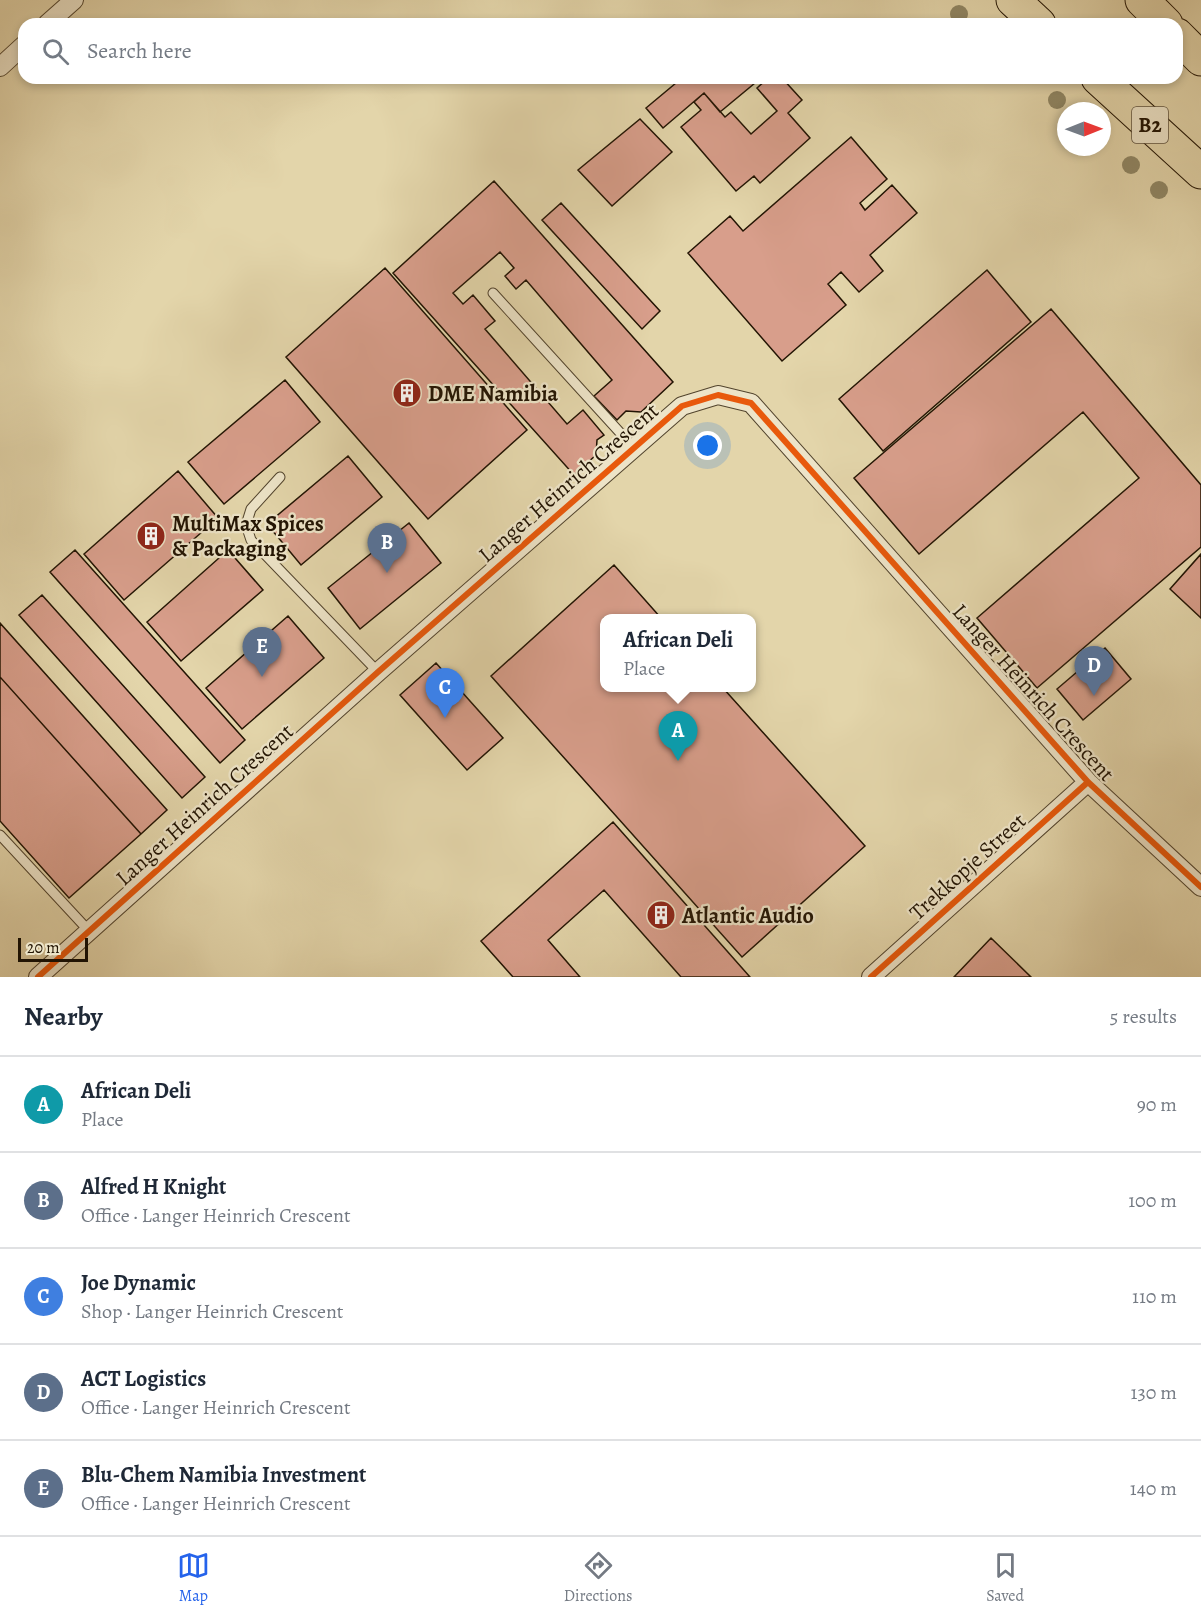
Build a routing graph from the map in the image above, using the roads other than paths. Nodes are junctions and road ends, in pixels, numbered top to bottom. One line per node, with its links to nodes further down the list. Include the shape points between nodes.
1 (74, 0): 4 (street)
2 (1013, 0): 5 (highway)
3 (1142, 0): 6 (highway)
4 (54, 18)
5 (1033, 18)
6 (1160, 18)
7 (1183, 41): 9 (highway)
8 (18, 50): 10 (street)
9 (1201, 59)
10 (0, 66)
11 (1105, 84): 12 (highway, B2)
12 (1201, 172)
13 (493, 293): 14 (lane)
14 (634, 448): 16 (street, Langer Heinrich Crescent); 17 (street, Langer Heinrich Crescent, via 682,406 718,395 751,403)
15 (280, 477): 16 (lane, via 251,509 246,525 251,540)
16 (378, 672): 20 (street, Langer Heinrich Crescent)
17 (1088, 782): 19 (street, Langer Heinrich Crescent); 22 (street, Trekkopje Street)
18 (0, 835): 20 (lane)
19 (1201, 887)
20 (89, 931): 21 (street, Langer Heinrich Crescent)
21 (38, 977)
22 (871, 977)

